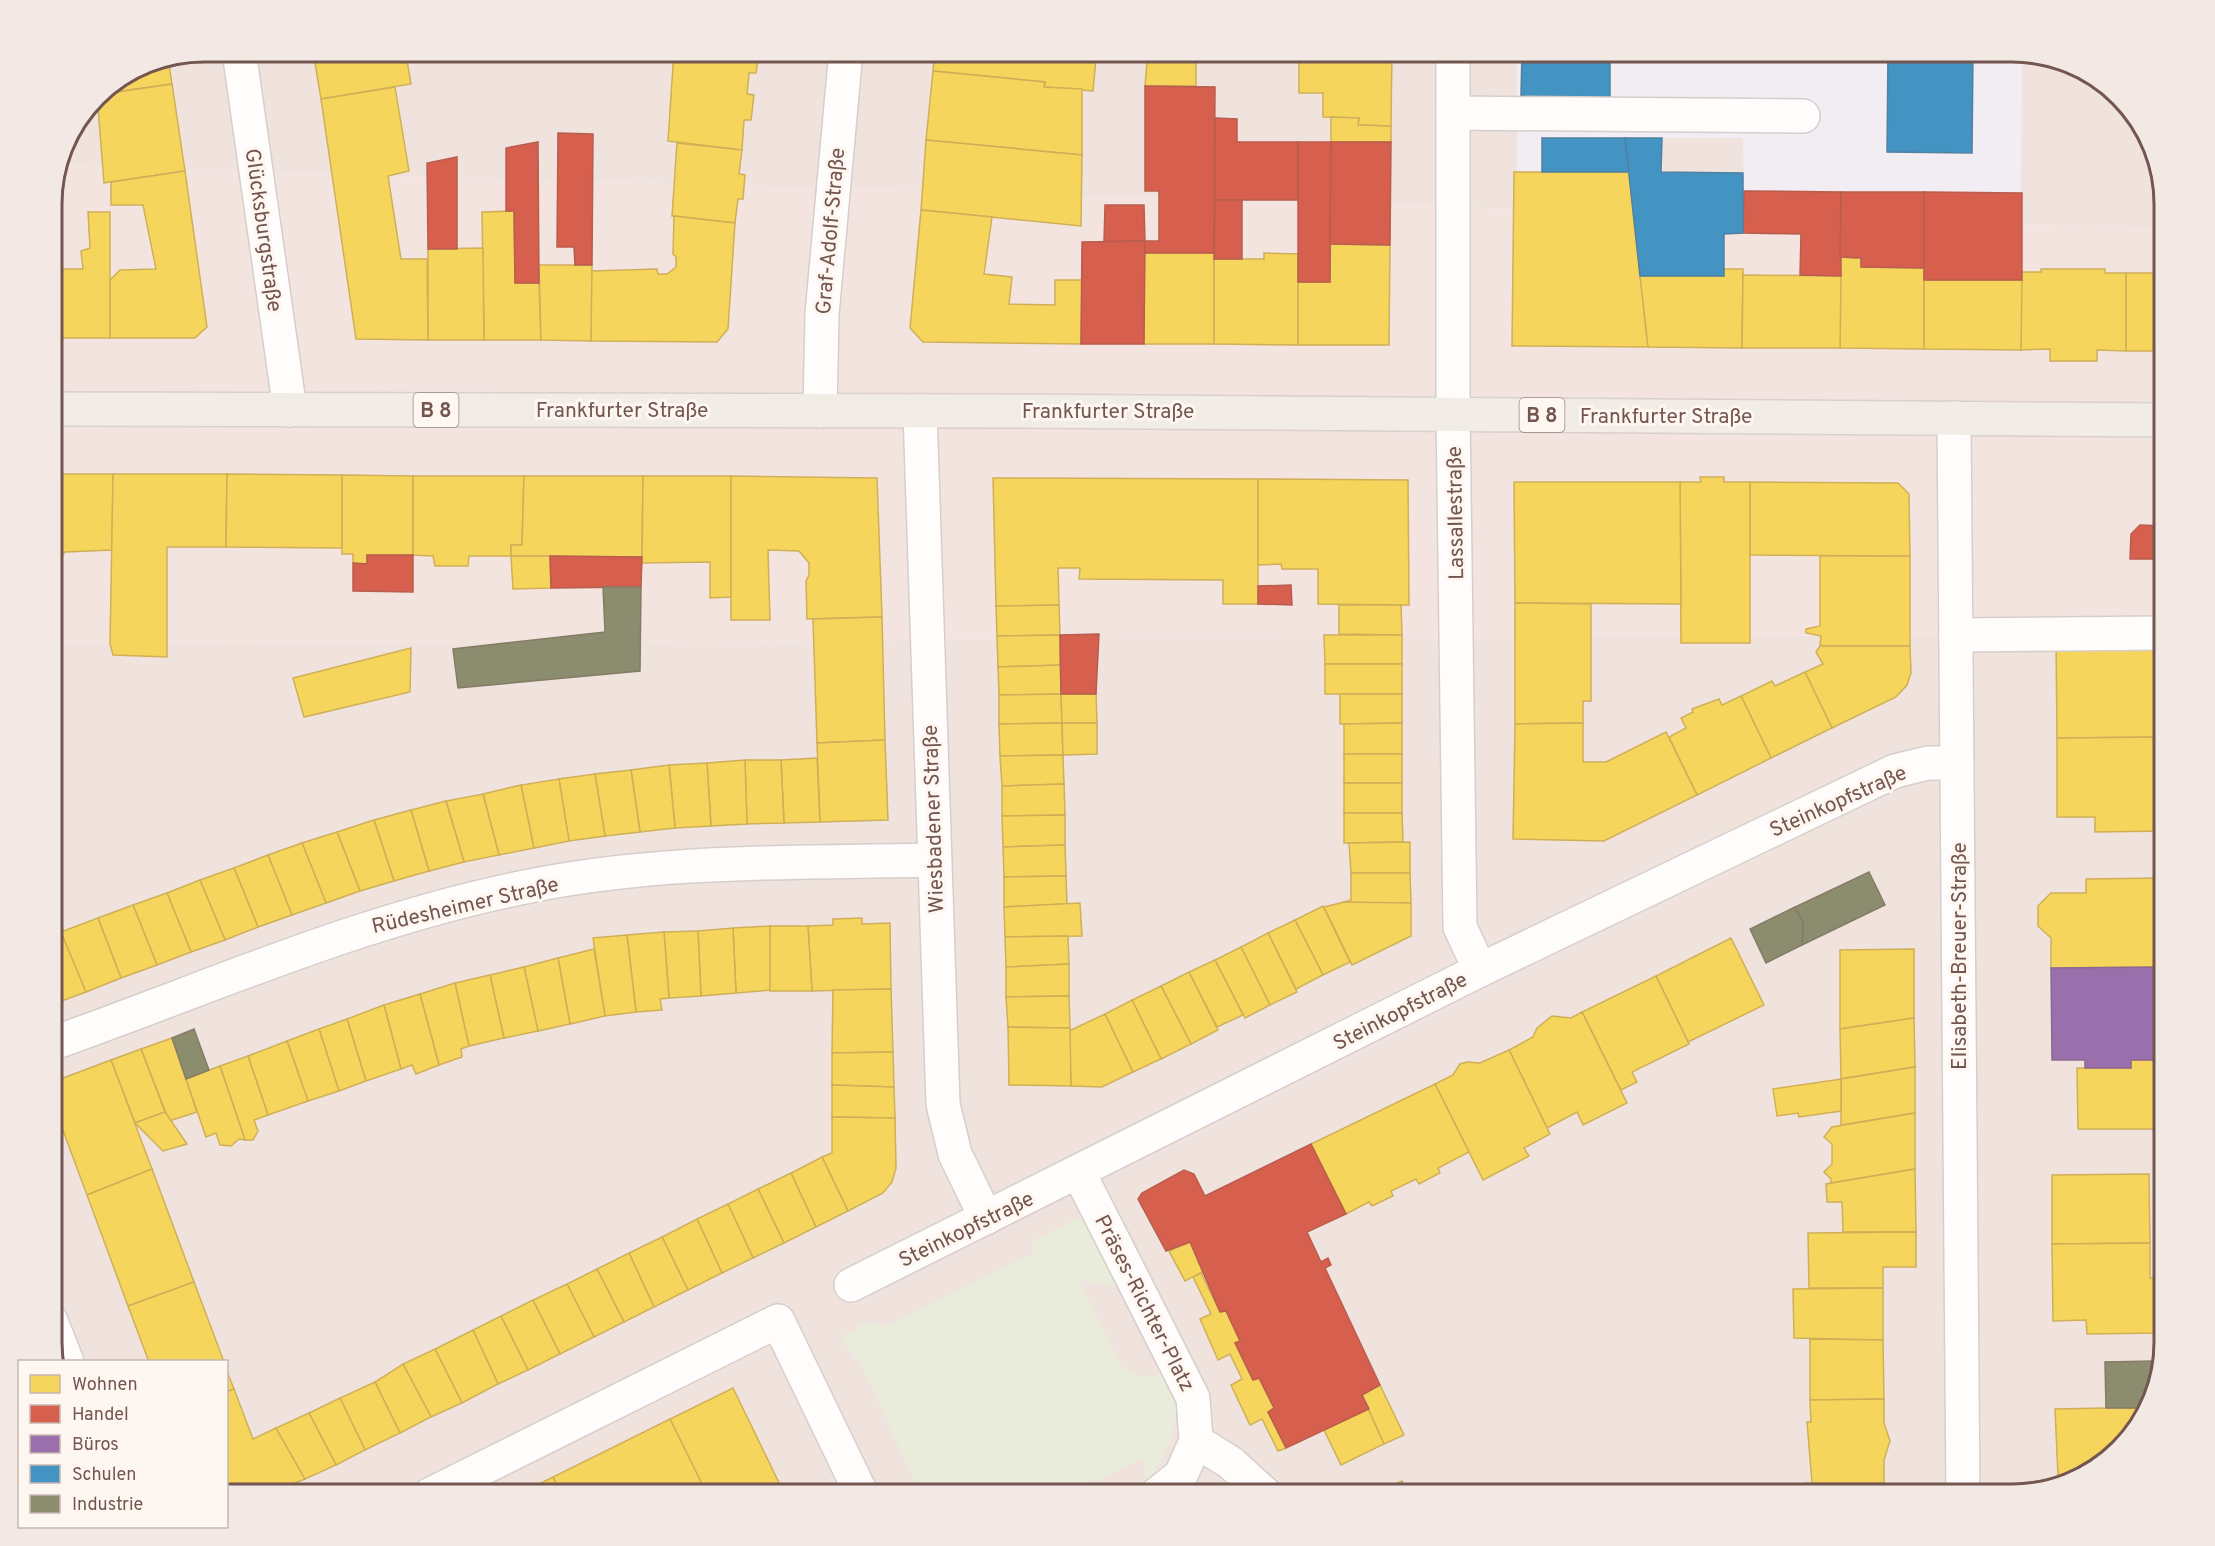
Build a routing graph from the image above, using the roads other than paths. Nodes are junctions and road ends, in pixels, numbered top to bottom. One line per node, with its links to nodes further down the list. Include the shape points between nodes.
1 (241, 62): 7 (street, Glücksburgstraße)
2 (845, 62): 8 (street, Graf-Adolf-Straße, via 821,325)
3 (1453, 62): 4 (street, Lassallestraße)
4 (1453, 113): 5 (street); 10 (street, Lassallestraße)
5 (1803, 116)
6 (62, 409): 7 (main road, Frankfurter Straße / B 8)
7 (290, 410): 8 (main road, Frankfurter Straße / B 8)
8 (820, 411): 9 (main road, Frankfurter Straße / B 8)
9 (920, 411): 10 (main road, Frankfurter Straße / B 8); 16 (street, Wiesbadener Straße)
10 (1453, 414): 11 (main road, Frankfurter Straße / B 8); 17 (street, Lassallestraße, via 1460,927)
11 (1954, 418): 12 (main road, Frankfurter Straße / B 8); 14 (street, Elisabeth-Breuer-Straße)
12 (2154, 420)
13 (2154, 633): 14 (street)
14 (1956, 635): 15 (street, Elisabeth-Breuer-Straße)
15 (1957, 763): 17 (street, Steinkopfstraße, via 1928,763 1895,771); 27 (street, Elisabeth-Breuer-Straße)
16 (934, 860): 18 (street, Rüdesheimer Straße, via 664,867 520,888 345,934); 20 (street, Wiesbadener Straße, via 943,1104 955,1154)
17 (1480, 970): 19 (street, Steinkopfstraße)
18 (62, 1040)
19 (1079, 1173): 20 (street, Steinkopfstraße); 22 (street, Präses-Richter-Platz, via 1193,1398)
20 (986, 1218): 21 (street, Steinkopfstraße)
21 (851, 1285)
22 (1196, 1441): 25 (street, Präses-Richter-Platz, via 1181,1475); 26 (street, via 1231,1463)
23 (451, 1484): 24 (street, via 778,1321)
24 (857, 1484)
25 (1170, 1484)
26 (1254, 1484)
27 (1963, 1484)

